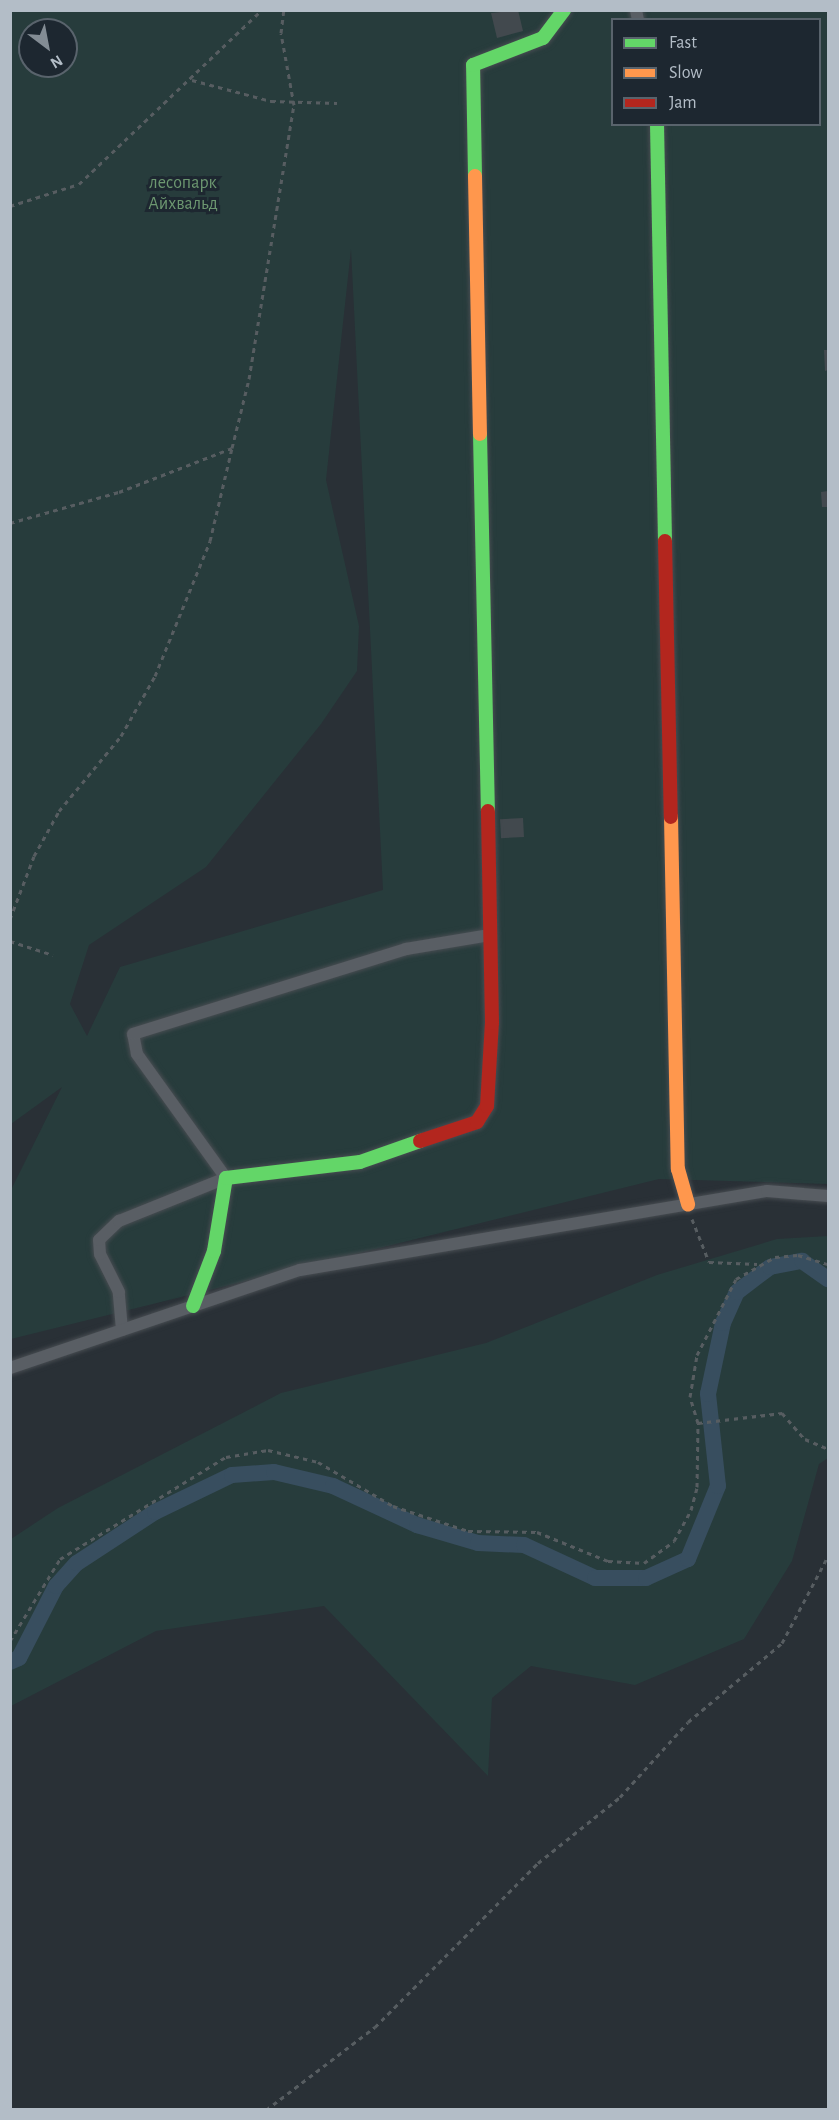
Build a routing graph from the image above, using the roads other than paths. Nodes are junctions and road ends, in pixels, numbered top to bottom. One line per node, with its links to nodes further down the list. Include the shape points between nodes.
1 (564, 10): 3 (street, via 543,38 473,65)
2 (657, 126): 6 (street, via 678,1169)
3 (490, 935): 4 (street, via 487,1106 477,1122 360,1162); 4 (street, via 406,949 133,1034 137,1054)
4 (226, 1179): 7 (street, via 214,1251); 8 (street, via 119,1221 99,1240 100,1254 119,1292)
5 (828, 1196): 6 (street, via 767,1191)
6 (688, 1205): 7 (street, via 300,1270)
7 (193, 1306): 8 (street)
8 (122, 1330): 9 (street)
9 (10, 1368)

